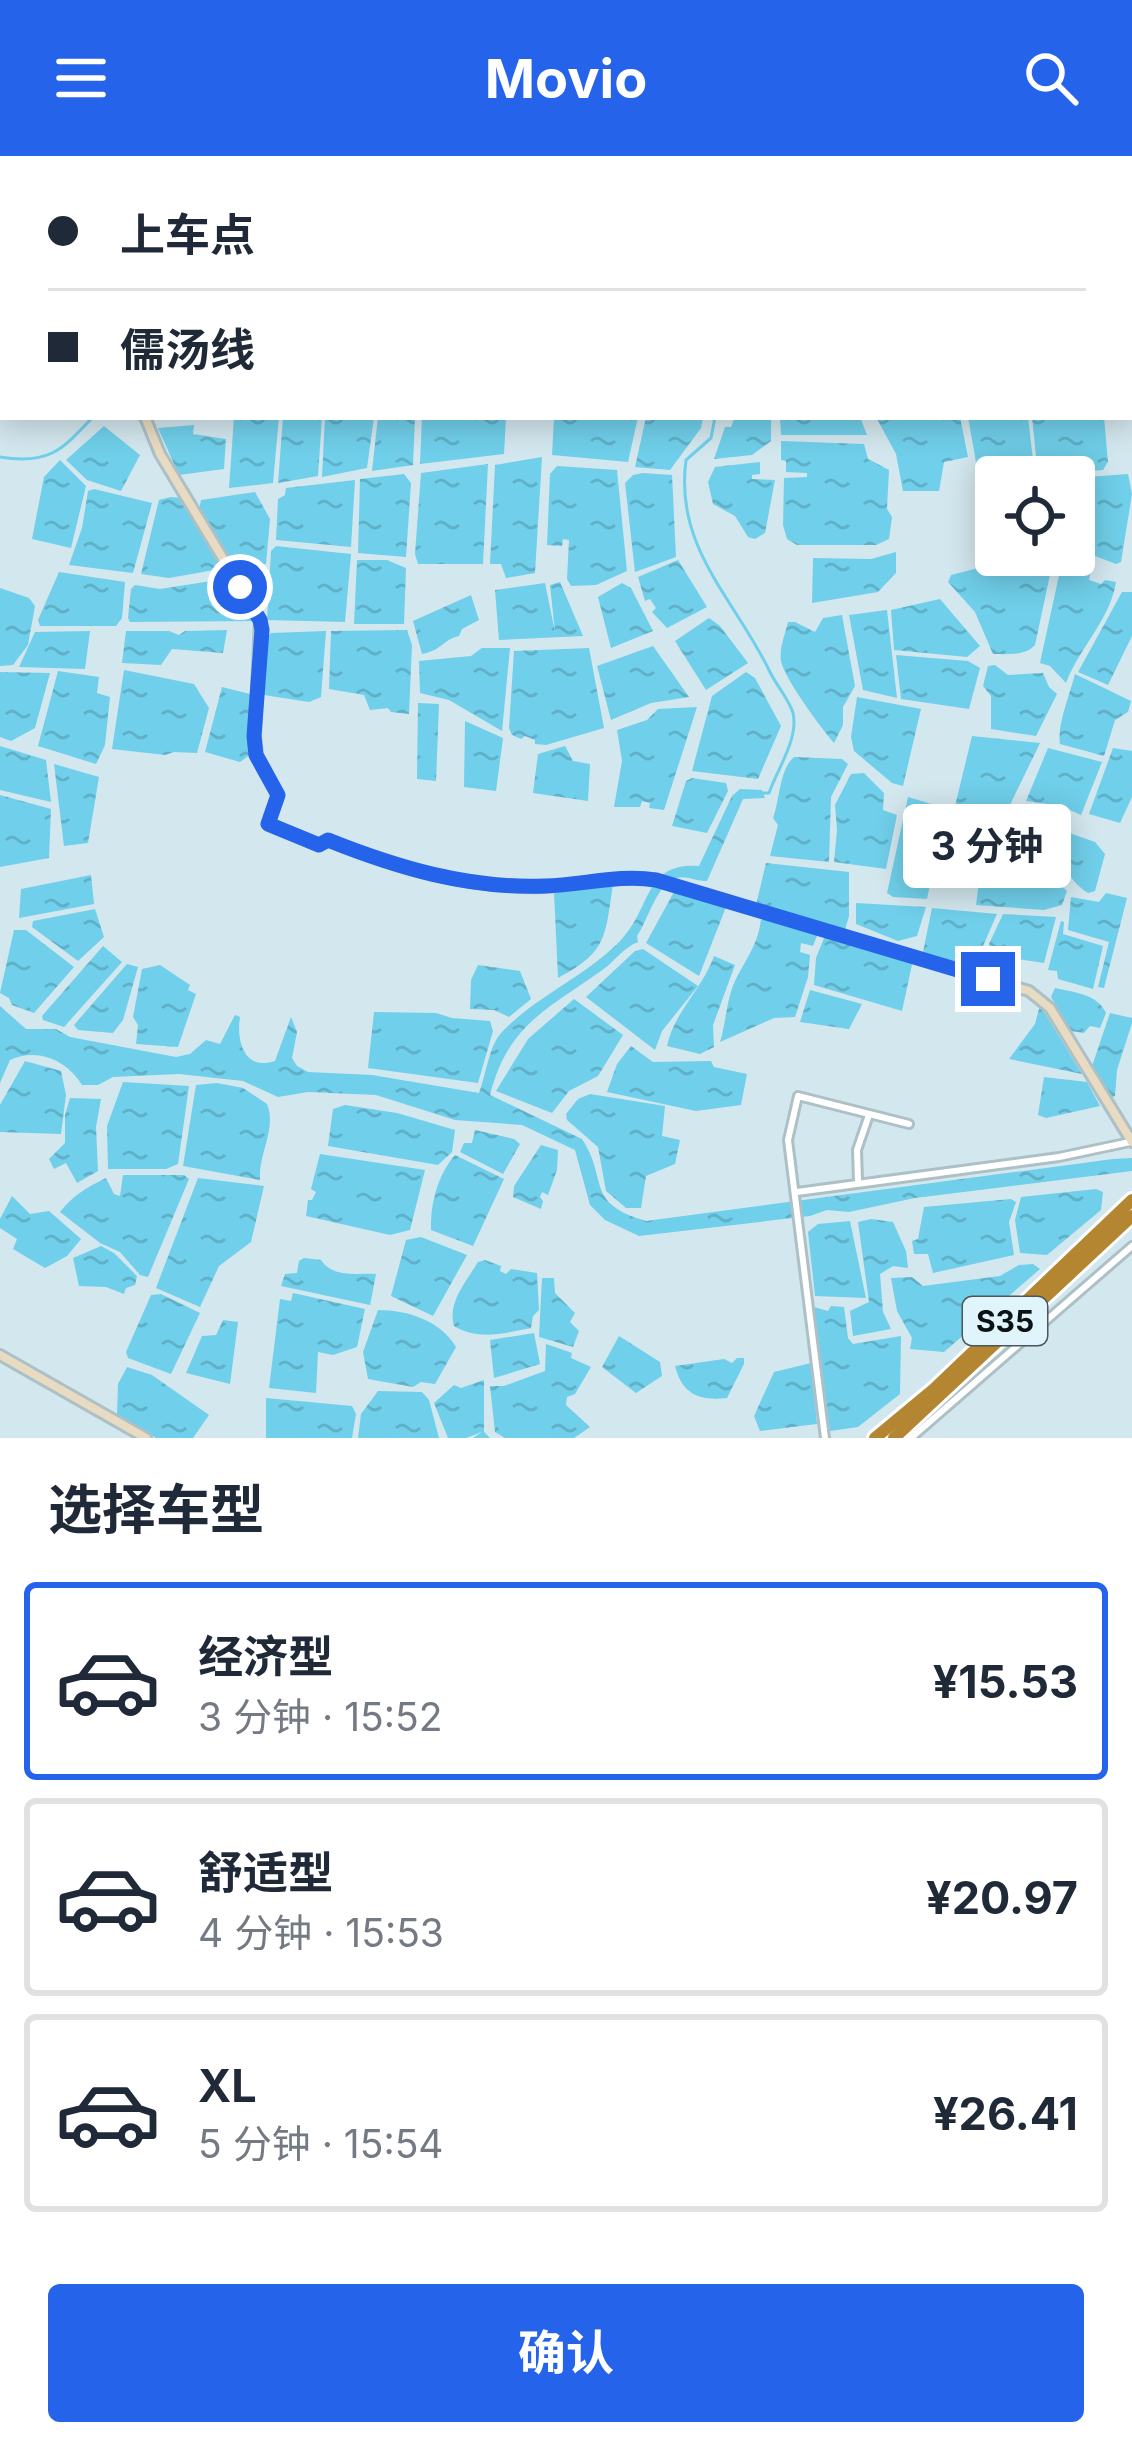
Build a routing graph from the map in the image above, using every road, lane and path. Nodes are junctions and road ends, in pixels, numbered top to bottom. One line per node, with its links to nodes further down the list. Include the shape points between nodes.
1 (146, 420): 4 (street, via 260,620 254,736 278,795 268,824 319,845 328,840 488,886 656,880 1029,992 1050,1008)
2 (869, 1115): 3 (street); 5 (street, via 857,1150); 6 (street, via 798,1096 788,1140)
3 (909, 1124)
4 (1131, 1142): 5 (street)
5 (858, 1183): 6 (street)
6 (796, 1192): 12 (street)
7 (1132, 1200): 13 (highway, S35)
8 (1132, 1216): 14 (highway, S35)
9 (1132, 1246): 15 (street)
10 (0, 1355): 11 (street)
11 (146, 1438)
12 (825, 1438)
13 (874, 1438)
14 (894, 1438)
15 (911, 1438)

